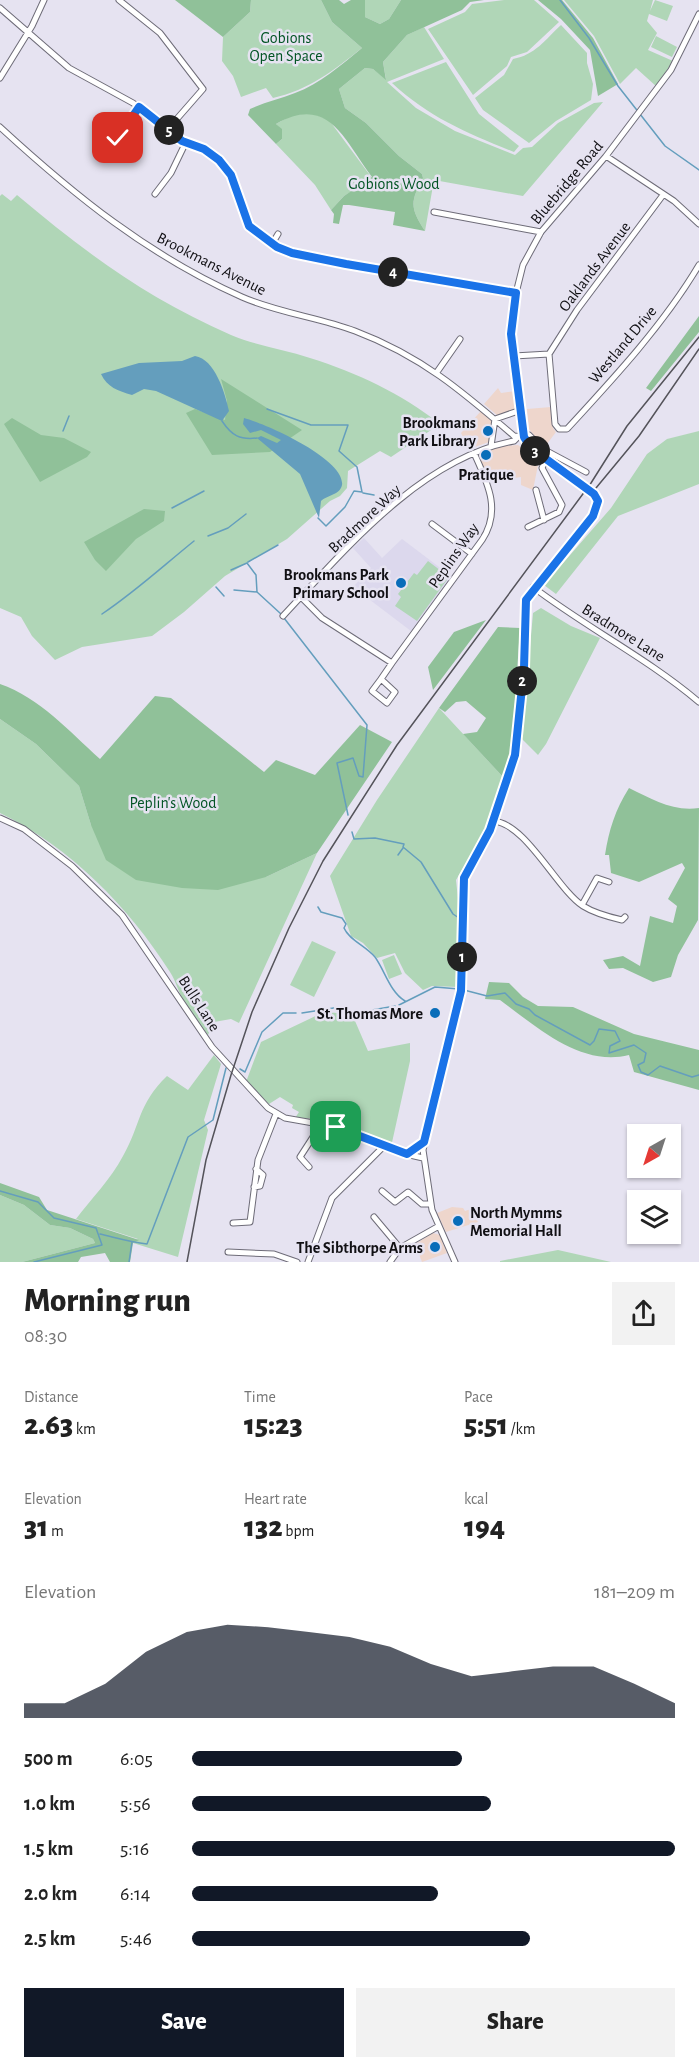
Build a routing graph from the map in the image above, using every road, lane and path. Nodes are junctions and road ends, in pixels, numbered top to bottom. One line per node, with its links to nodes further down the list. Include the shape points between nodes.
1 (44, 0): 5 (street)
2 (119, 0): 9 (street, via 160,33 203,90)
3 (0, 8): 5 (street)
4 (699, 14): 12 (street, Bluebridge Road, via 671,70)
5 (28, 32): 6 (street); 7 (street, via 69,68)
6 (0, 78)
7 (139, 107): 9 (street); 11 (street)
8 (0, 127): 25 (street, Brookmans Avenue, via 108,220 175,262 252,301 374,339)
9 (168, 129): 10 (street)
10 (186, 142): 13 (street, via 174,168); 19 (street, via 207,150 226,167 246,222)
11 (110, 154)
12 (606, 156): 14 (street); 17 (street, Bluebridge Road)
13 (155, 194)
14 (663, 195): 16 (street); 23 (street, Oaklands Avenue)
15 (434, 212): 17 (street)
16 (699, 224)
17 (541, 232): 21 (street, Bluebridge Road, via 523,265)
18 (278, 234): 19 (street)
19 (272, 244): 21 (street, via 292,253)
20 (699, 265): 23 (street, Westland Drive, via 680,295 567,429 559,429 555,424)
21 (516, 293): 24 (street, Bluebridge Road, via 512,323)
22 (460, 339): 25 (street)
23 (549, 354): 24 (street)
24 (514, 356): 26 (street, Bluebridge Road)
25 (437, 372): 27 (street, Brookmans Avenue)
26 (521, 410): 27 (street); 28 (street, Bluebridge Road)
27 (495, 419): 28 (street, Brookmans Avenue); 29 (street)
28 (521, 436): 29 (street, Bradmore Way); 30 (street, Brookmans Avenue, via 529,435)
29 (491, 446): 31 (street, Bradmore Way)
30 (541, 451): 32 (street); 33 (street)
31 (474, 453): 38 (street, Peplins Way, via 491,493 493,508 489,530); 40 (street, Bradmore Way, via 444,467 400,501)
32 (546, 459): 35 (street, via 542,468 562,505 559,512); 39 (street, bridge, via 597,498 598,505)
33 (586, 472)
34 (536, 490): 35 (street)
35 (544, 520): 37 (street)
36 (432, 524): 38 (street)
37 (528, 527)
38 (472, 554): 42 (street, Peplins Way)
39 (533, 587): 44 (street, Bradmore Lane, via 656,668); 46 (street, via 524,605 524,668 515,755)
40 (301, 597): 41 (street, Bradmore Way); 42 (street, via 322,618)
41 (283, 616)
42 (392, 663): 43 (street, Peplins Way)
43 (381, 679): 43 (street, via 372,691 387,703 395,692)
44 (699, 702)
45 (0, 818): 50 (street, Bulls Lane, via 24,829 82,873 109,900 146,946 224,1062)
46 (493, 820): 48 (street, via 513,830); 52 (street, via 464,878 461,989)
47 (609, 882): 48 (street, via 597,878)
48 (582, 905): 49 (street, via 598,914 622,920)
49 (625, 917)
50 (276, 1114): 51 (street, Bulls Lane); 60 (street, via 256,1169 250,1222)
51 (322, 1123): 53 (street, Bulls Lane); 56 (street, via 300,1157)
52 (424, 1142): 54 (street); 55 (street)
53 (384, 1146): 54 (street, Bulls Lane); 65 (street, via 332,1198)
54 (407, 1154): 55 (street, Bulls Lane)
55 (423, 1158): 58 (street)
56 (309, 1167)
57 (382, 1191): 58 (street, via 395,1202 408,1192 422,1204)
58 (430, 1204): 61 (street)
59 (374, 1217): 62 (street)
60 (233, 1223)
61 (439, 1226): 62 (street); 67 (street)
62 (400, 1248): 66 (street)
63 (228, 1252): 64 (street, via 274,1254)
64 (297, 1262)
65 (308, 1262)
66 (390, 1262)
67 (455, 1262)

